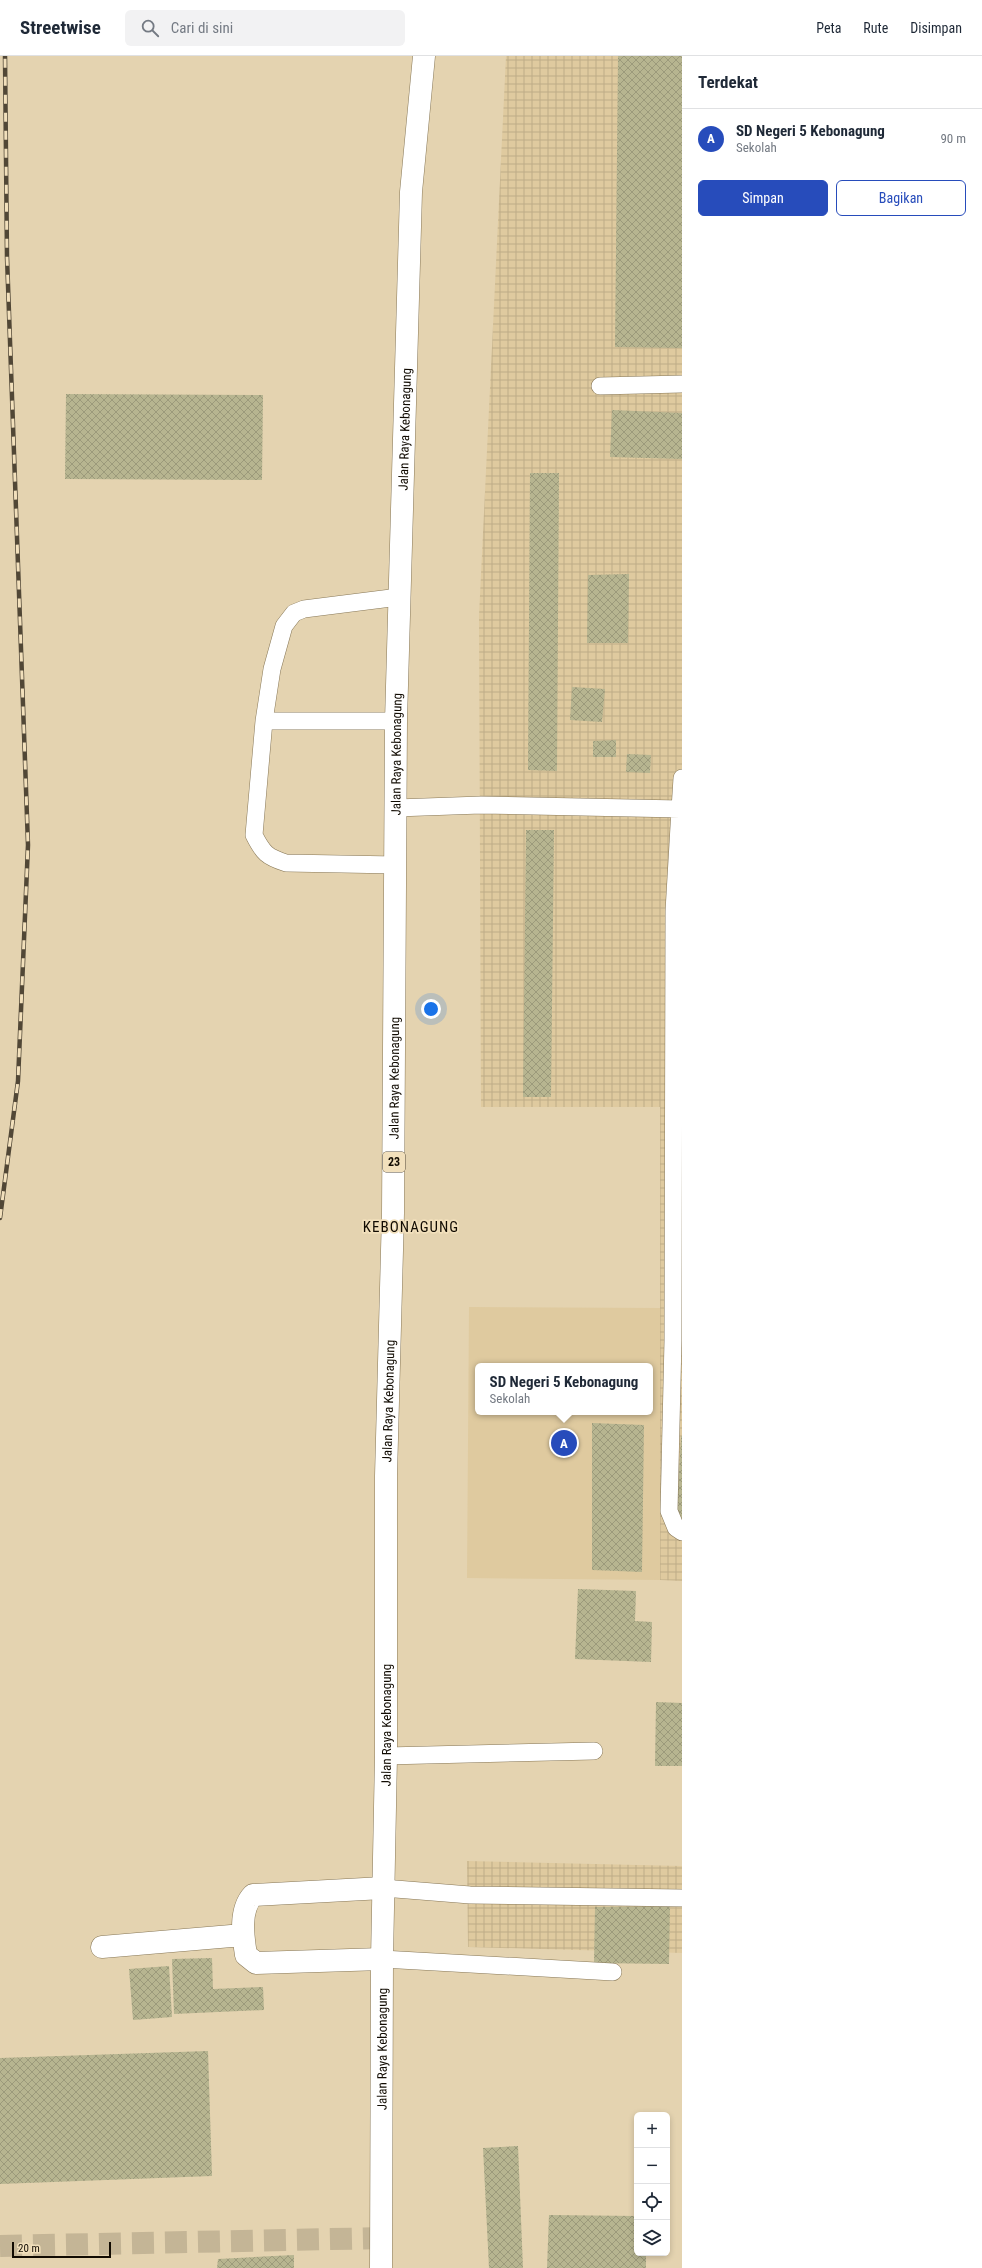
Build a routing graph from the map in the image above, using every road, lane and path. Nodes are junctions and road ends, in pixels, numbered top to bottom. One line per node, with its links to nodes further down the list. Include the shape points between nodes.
1 (424, 56): 4 (main road, Jalan Raya Kebonagung / 23, via 411,192)
2 (682, 384): 3 (lane)
3 (600, 386)
4 (399, 597): 5 (lane, via 304,609 294,613 284,626 272,669); 6 (main road, Jalan Raya Kebonagung / 23)
5 (264, 720): 6 (lane); 10 (lane, via 254,835 270,858 286,863)
6 (396, 721): 8 (main road, Jalan Raya Kebonagung / 23)
7 (682, 778): 9 (lane)
8 (396, 808): 9 (lane, via 481,805); 10 (main road, Jalan Raya Kebonagung / 23)
9 (680, 810): 11 (lane)
10 (396, 865): 15 (main road, Jalan Raya Kebonagung / 23, via 393,1213 386,1476)
11 (678, 911): 12 (lane)
12 (677, 1341): 13 (lane, via 669,1511 676,1528)
13 (682, 1532)
14 (594, 1751): 15 (lane)
15 (386, 1756): 16 (main road, Jalan Raya Kebonagung / 23)
16 (383, 1888): 17 (lane, via 470,1895); 18 (main road, via 253,1895 245,1903); 20 (main road, Jalan Raya Kebonagung / 23)
17 (682, 1898)
18 (243, 1935): 19 (main road); 20 (main road, via 246,1955 256,1963)
19 (102, 1947)
20 (382, 1959): 21 (lane); 22 (main road, Jalan Raya Kebonagung / 23)
21 (613, 1972)
22 (381, 2268)

